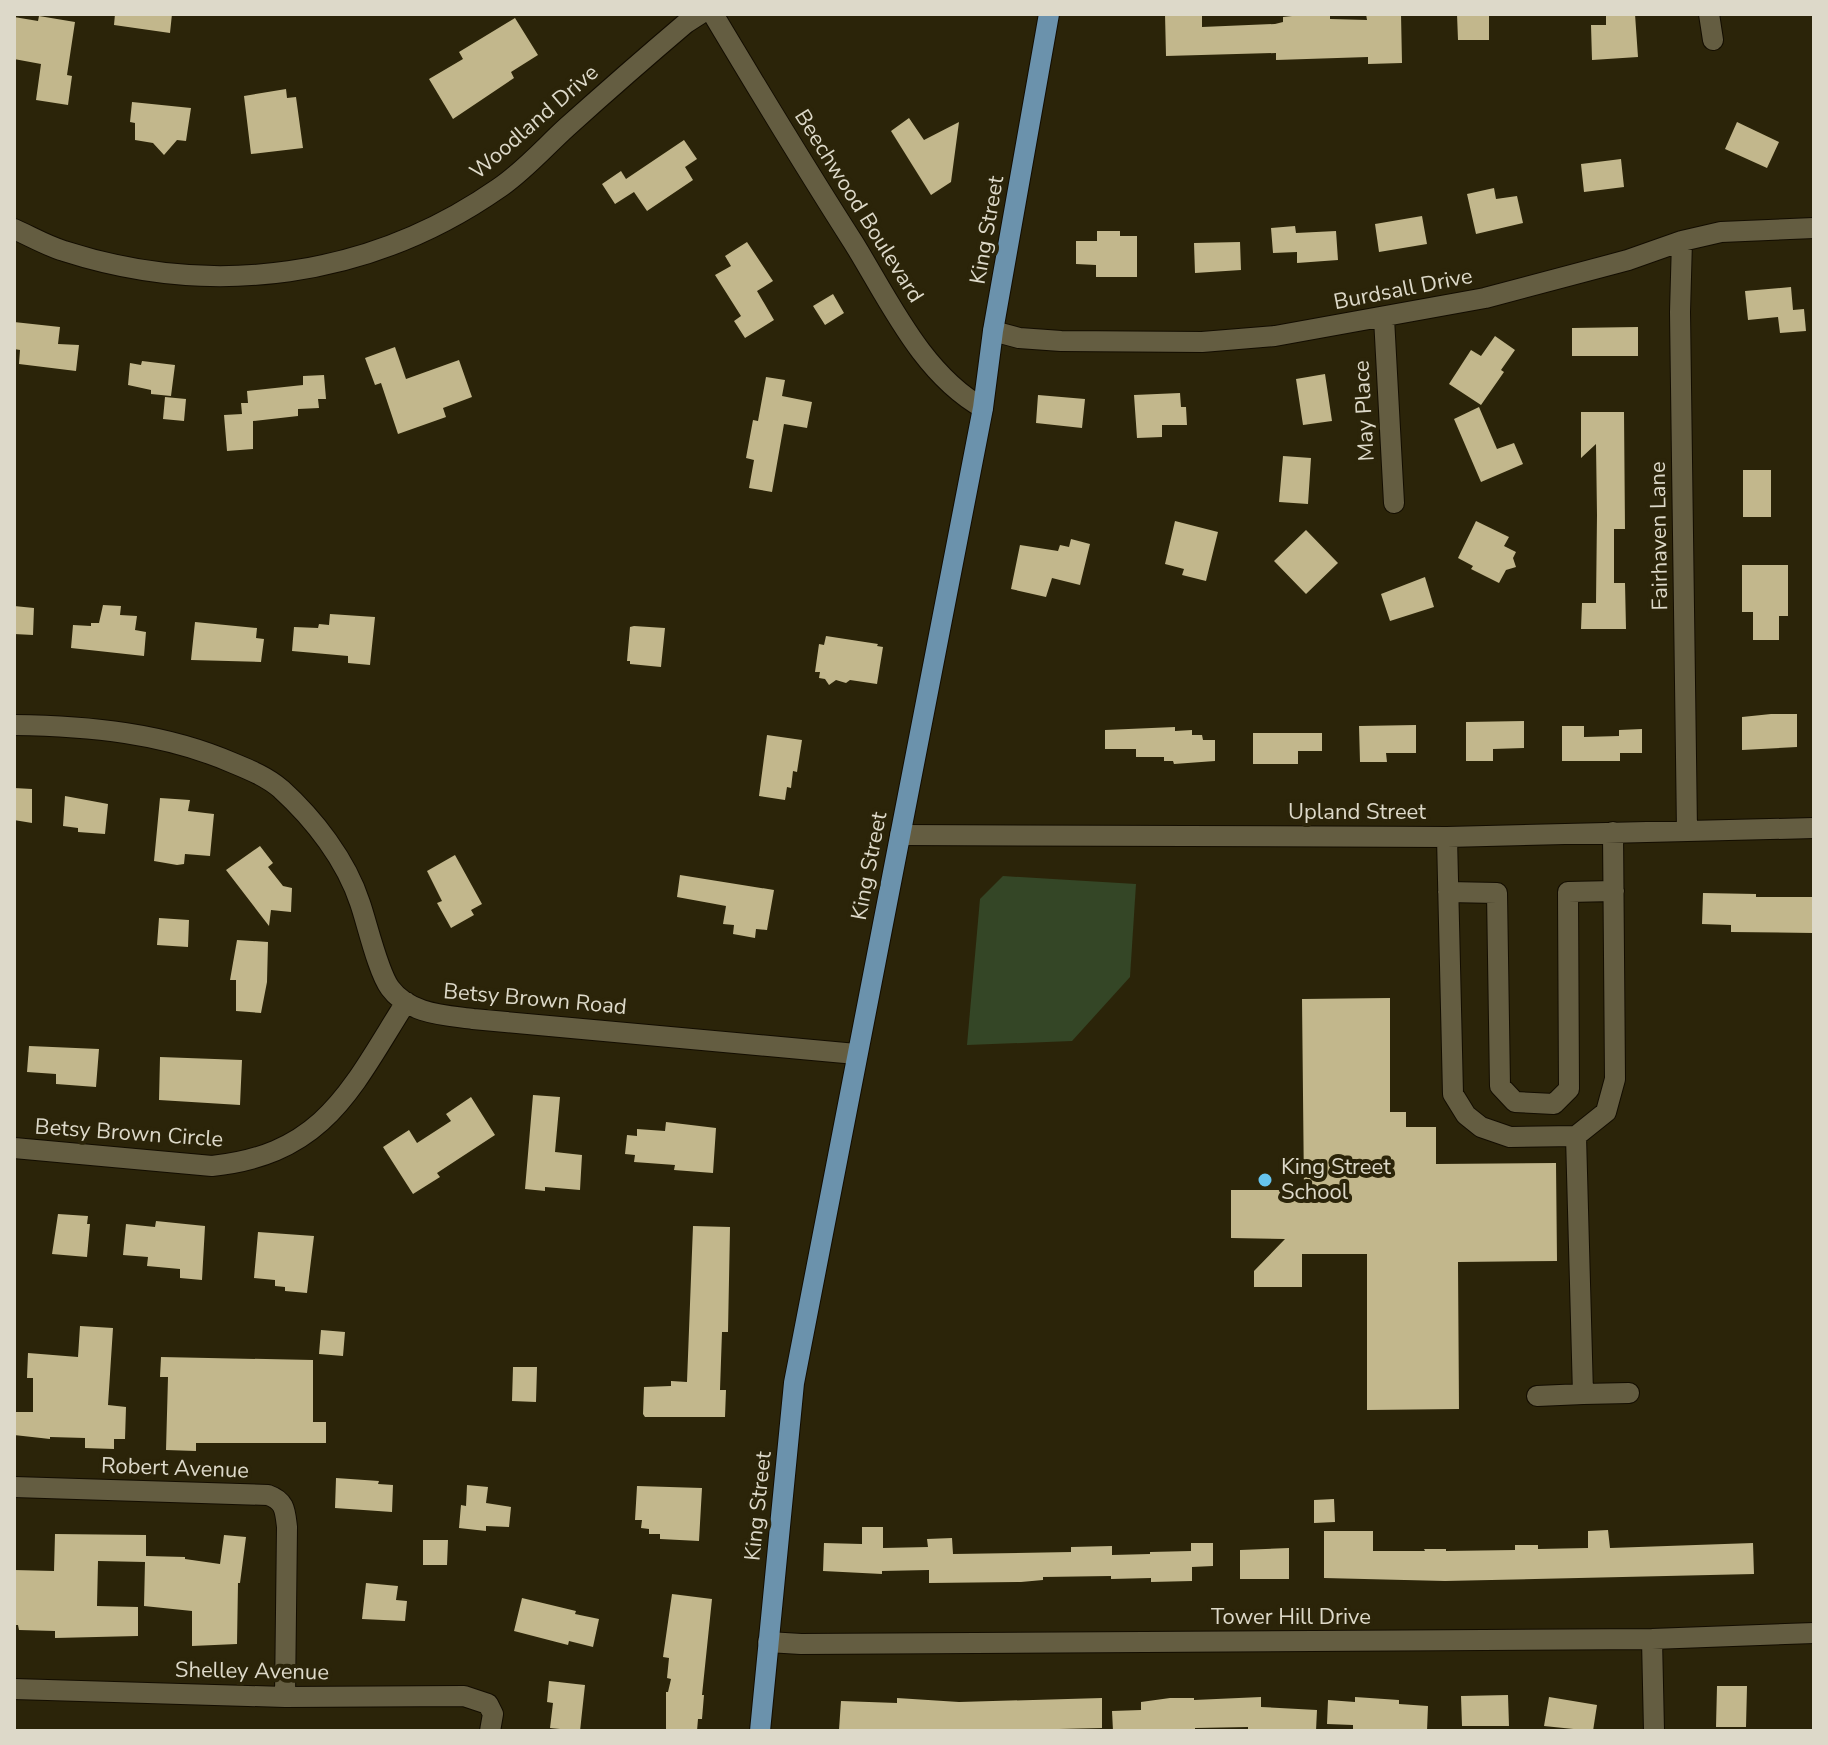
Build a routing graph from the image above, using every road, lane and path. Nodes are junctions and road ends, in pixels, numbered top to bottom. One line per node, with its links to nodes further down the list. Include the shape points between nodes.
1 (700, 14): 7 (street, Woodland Drive, via 501,188 384,249 266,276 174,275 62,250)
2 (713, 14): 11 (street, Beechwood Boulevard, via 923,354 960,395)
3 (1049, 14): 10 (main road, King Street)
4 (1709, 14): 5 (street)
5 (1713, 40)
6 (1814, 228): 8 (street, Burdsall Drive, via 1721,232)
7 (14, 229)
8 (1682, 241): 9 (street, Burdsall Drive, via 1566,278); 15 (street, Fairhaven Lane)
9 (1384, 318): 10 (street, Burdsall Drive, via 1202,342 1061,341); 12 (street, May Place)
10 (993, 331): 11 (main road, King Street)
11 (983, 408): 17 (main road, King Street)
12 (1394, 503)
13 (14, 725): 21 (street, via 152,737 203,750 281,789 338,858 354,887 390,988)
14 (1814, 828): 15 (street, Upland Street)
15 (1687, 831): 16 (street, Upland Street)
16 (1613, 832): 18 (street, Upland Street); 19 (street)
17 (900, 835): 18 (street, Upland Street); 22 (main road, King Street)
18 (1447, 837): 20 (street)
19 (1614, 891): 20 (street, via 1568,892 1569,1089 1554,1104 1515,1102 1500,1086 1497,893); 23 (street, via 1615,1079 1606,1112)
20 (1448, 892): 23 (street, via 1453,1094 1481,1127 1510,1137)
21 (406, 1002): 22 (street, Betsy Brown Road, via 428,1013 473,1019); 24 (street, Betsy Brown Circle, via 343,1100 323,1122 271,1155 212,1166)
22 (856, 1054): 31 (main road, King Street, via 794,1383)
23 (1576, 1136): 26 (street)
24 (14, 1148)
25 (1629, 1393): 26 (street)
26 (1583, 1394): 27 (street)
27 (1537, 1396)
28 (14, 1487): 33 (street, Robert Avenue, via 268,1495 280,1500 287,1527)
29 (1814, 1633): 30 (street, Tower Hill Drive)
30 (1652, 1639): 31 (street, Tower Hill Drive); 36 (street)
31 (768, 1642): 35 (main road, King Street)
32 (14, 1689): 33 (street, Shelley Avenue)
33 (285, 1697): 34 (street, Shelley Avenue, via 464,1696 488,1704 493,1714)
34 (490, 1731)
35 (760, 1731)
36 (1654, 1731)

